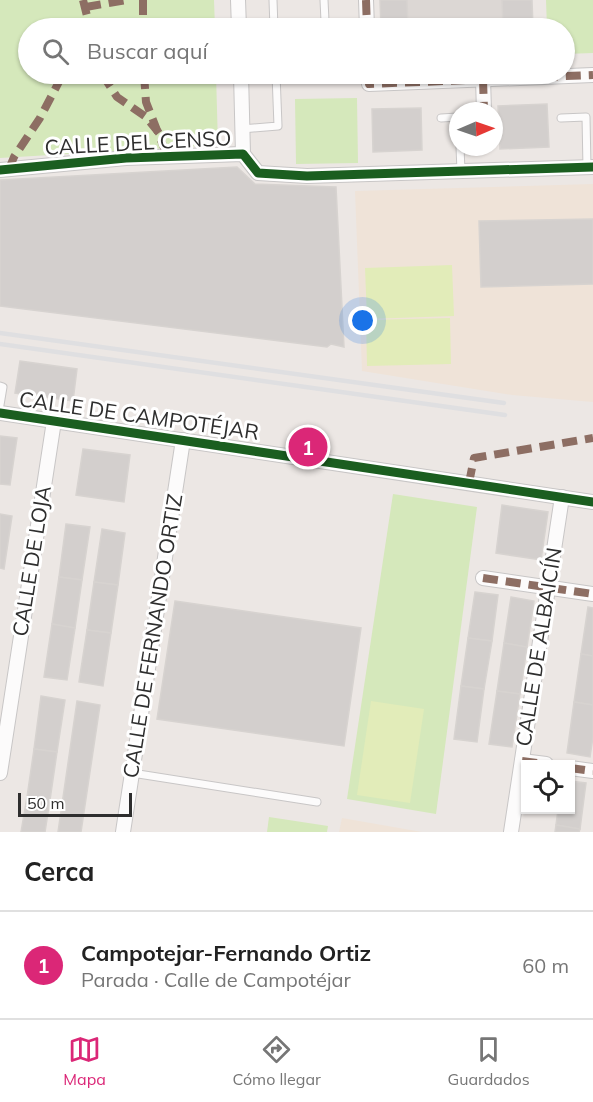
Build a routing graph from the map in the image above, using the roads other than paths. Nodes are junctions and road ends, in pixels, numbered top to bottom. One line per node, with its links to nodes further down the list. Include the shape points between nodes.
1 (238, 0): 5 (street)
2 (273, 0): 6 (lane)
3 (324, 0): 7 (lane)
4 (366, 0): 8 (street)
5 (239, 18)
6 (274, 18)
7 (325, 18)
8 (367, 18)
9 (593, 75): 10 (street)
10 (575, 76)
11 (241, 84): 19 (street)
12 (276, 84): 19 (lane, via 278,126)
13 (483, 84): 14 (street)
14 (484, 102)
15 (441, 117): 16 (lane)
16 (449, 117)
17 (590, 117): 18 (lane); 22 (lane)
18 (561, 118)
19 (242, 129): 20 (street)
20 (243, 154): 23 (street, CALLE DEL CENSO, via 126,158); 24 (street, CALLE DEL CENSO, via 258,173 307,176)
21 (460, 156): 24 (lane)
22 (590, 168): 24 (street, CALLE DEL CENSO)
23 (0, 170)
24 (461, 171)
25 (0, 386): 26 (lane)
26 (0, 405)
27 (0, 413): 28 (street, CALLE DE CAMPOTÉJAR)
28 (54, 421): 29 (street, CALLE DE CAMPOTÉJAR); 39 (street, CALLE DE LOJA)
29 (183, 440): 30 (street, CALLE DE CAMPOTÉJAR); 40 (street, CALLE DE FERNANDO ORTIZ)
30 (562, 497): 31 (street, CALLE DE CAMPOTÉJAR); 33 (street, CALLE DE ALBAICÍN)
31 (593, 502)
32 (483, 578): 33 (street)
33 (548, 587): 34 (street); 35 (street, CALLE DE ALBAICÍN)
34 (593, 594)
35 (522, 760)
36 (521, 767): 43 (street, CALLE DE ALBAICÍN)
37 (575, 769): 38 (street)
38 (593, 771)
39 (0, 773)
40 (132, 773): 41 (lane); 42 (street, CALLE DE FERNANDO ORTIZ)
41 (317, 802)
42 (123, 832)
43 (511, 832)

